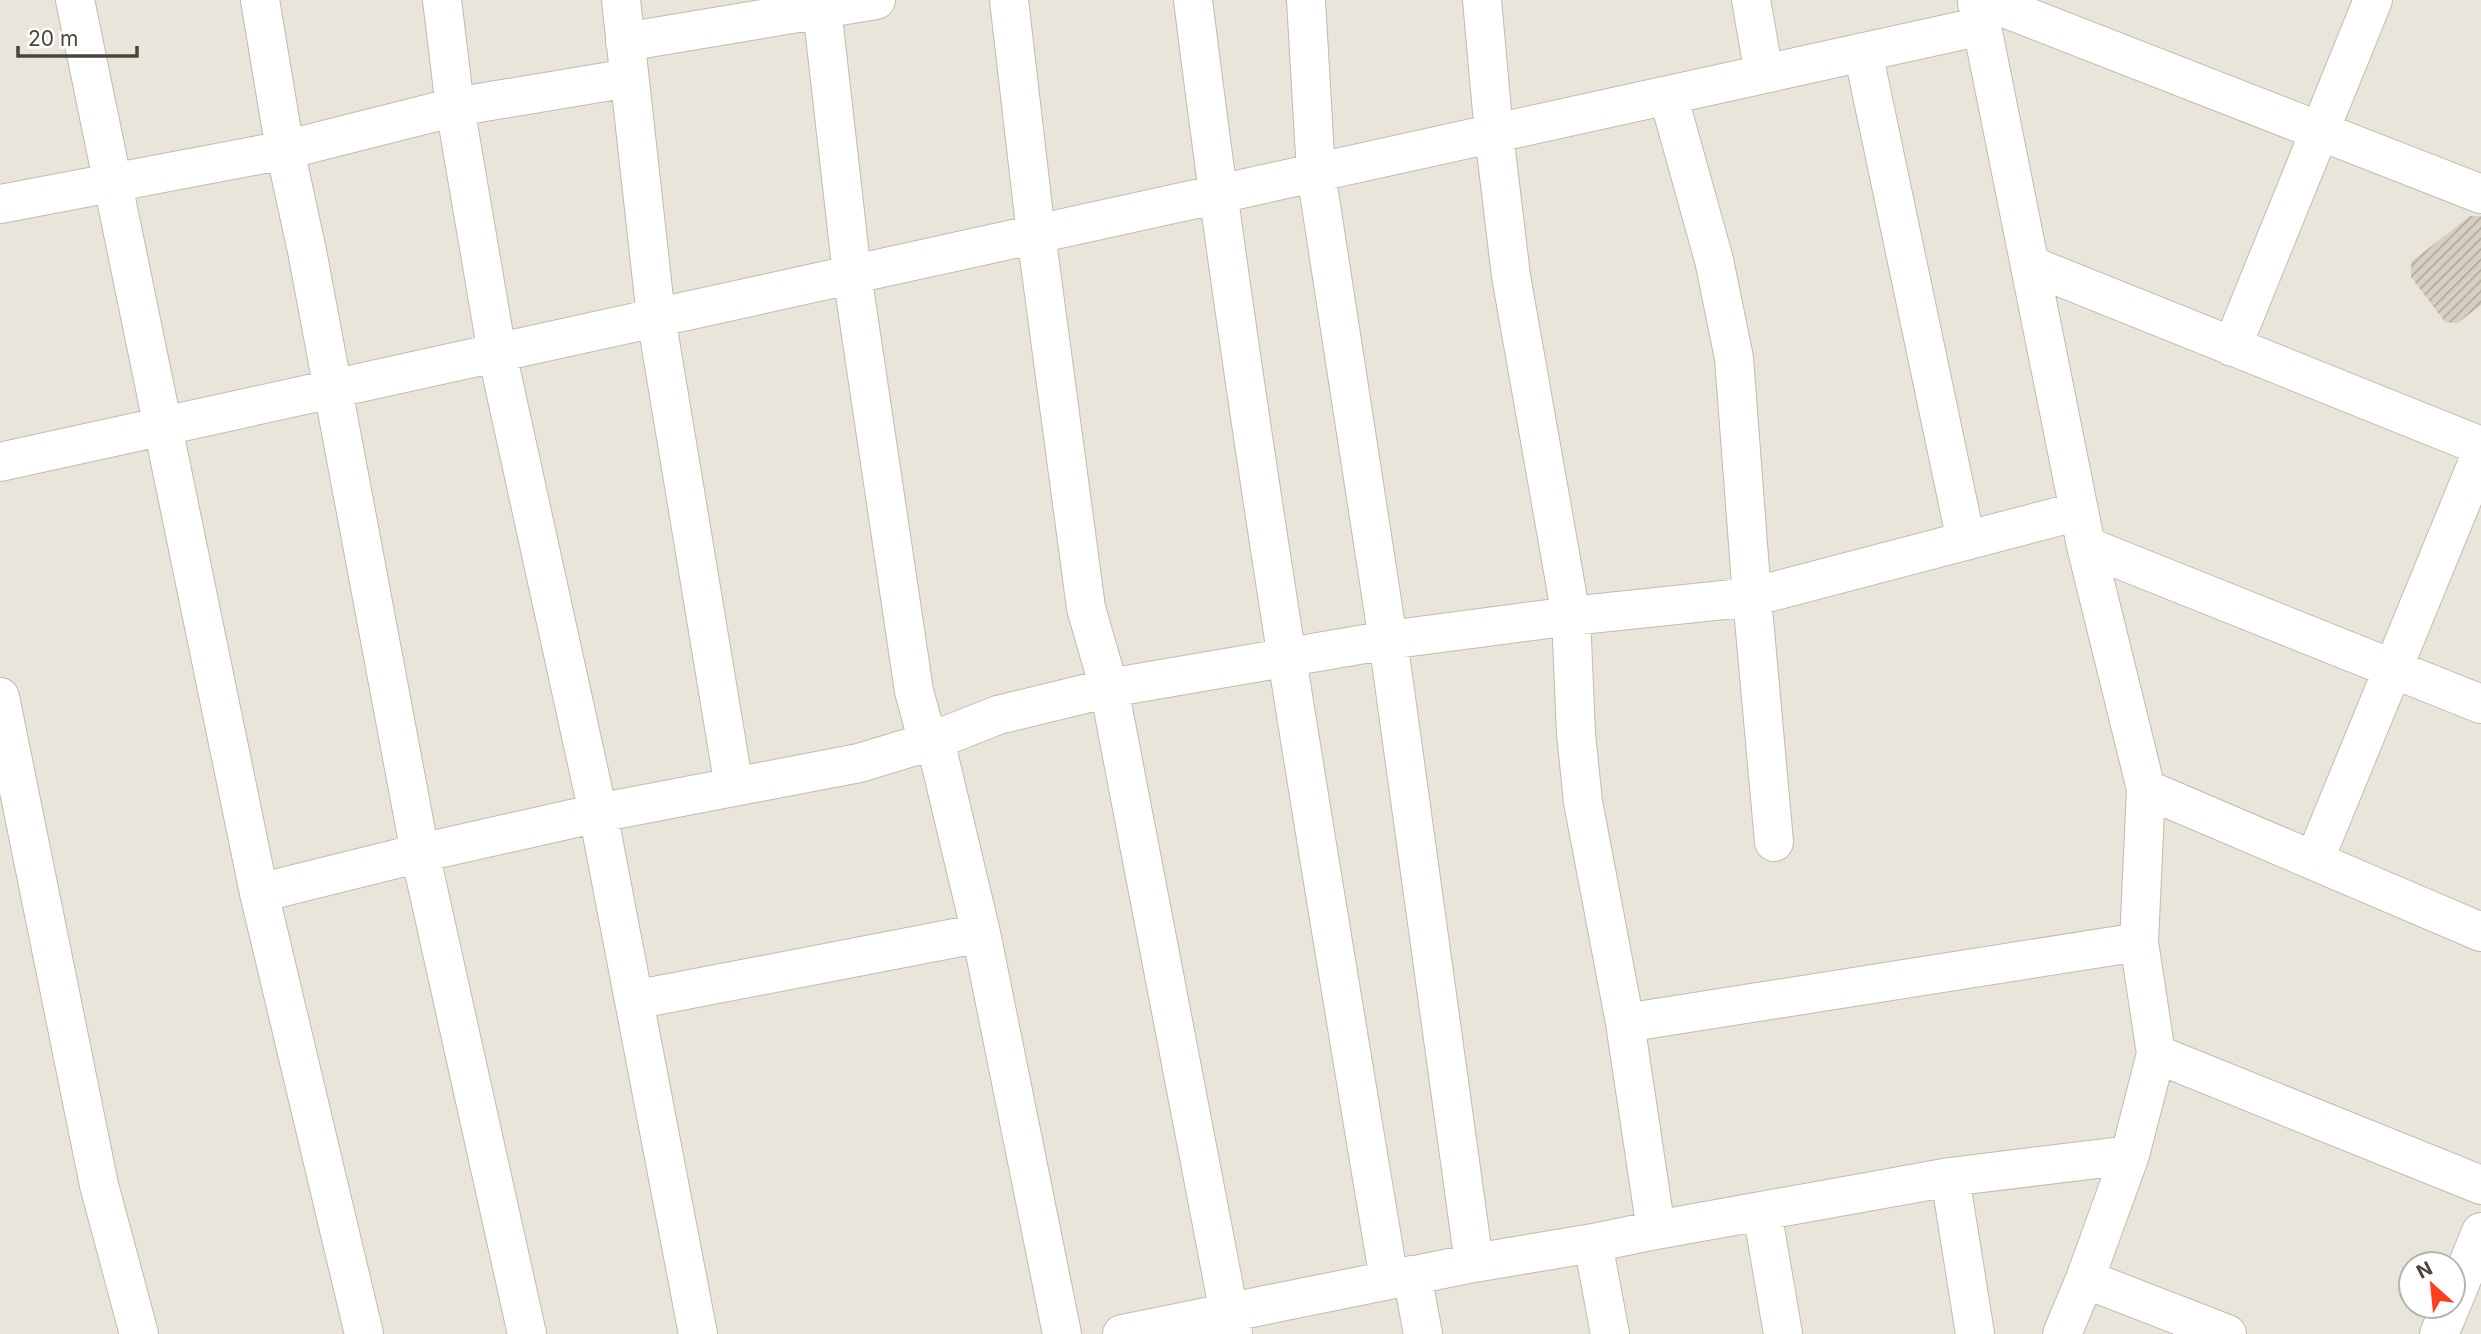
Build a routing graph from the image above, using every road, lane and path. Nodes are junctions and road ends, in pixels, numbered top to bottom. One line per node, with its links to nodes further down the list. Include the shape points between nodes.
1 (75, 0): 23 (street)
2 (260, 0): 21 (street)
3 (442, 0): 18 (street)
4 (621, 0): 15 (street)
5 (876, 0): 12 (street)
6 (1009, 0): 27 (street)
7 (1192, 0): 24 (street)
8 (1306, 0): 22 (street)
9 (1482, 0): 20 (street)
10 (1751, 0): 16 (street)
11 (2373, 0): 19 (street)
12 (822, 5): 15 (street); 29 (street)
13 (1981, 9): 14 (street); 19 (street); 28 (street)
14 (1863, 52): 16 (street); 39 (street)
15 (627, 60): 18 (street); 30 (street)
16 (1764, 74): 17 (street)
17 (1668, 95): 20 (street); 40 (street, via 1714,260 1734,358)
18 (456, 107): 21 (street); 32 (street)
19 (2320, 131): 25 (street); 31 (street)
20 (1494, 134): 22 (street); 41 (street, via 1511,276)
21 (285, 150): 23 (street); 33 (street)
22 (1316, 173): 24 (street); 42 (street)
23 (112, 181): 26 (street); 34 (street)
24 (1217, 194): 27 (street); 43 (street)
25 (2481, 194)
26 (0, 204)
27 (1035, 234): 29 (street); 45 (street, via 1086,608)
28 (2030, 265): 31 (street); 38 (street)
29 (852, 274): 30 (street); 48 (street, via 914,691 923,724)
30 (656, 317): 32 (street); 49 (street)
31 (2232, 347): 35 (street)
32 (497, 352): 33 (street); 51 (street)
33 (332, 388): 34 (street); 53 (street)
34 (163, 426): 37 (street); 55 (street)
35 (2481, 446)
36 (2481, 454): 44 (street)
37 (0, 461)
38 (2083, 528): 39 (street); 44 (street); 50 (street)
39 (1966, 541): 40 (street)
40 (1752, 597): 41 (street); 52 (street)
41 (1571, 616): 42 (street); 60 (street, via 1583,802)
42 (1388, 640): 43 (street); 69 (street)
43 (1286, 657): 45 (street); 71 (street)
44 (2393, 667): 47 (street); 54 (street)
45 (1108, 688): 48 (street, via 998,715); 73 (street)
46 (0, 697): 74 (street, via 99,1185)
47 (2481, 704)
48 (935, 740): 49 (street, via 859,763); 57 (street)
49 (734, 788): 51 (street)
50 (2146, 789): 54 (street); 58 (street)
51 (598, 813): 53 (street); 59 (street)
52 (1774, 842)
53 (420, 853): 55 (street); 76 (street)
54 (2314, 861): 56 (street)
55 (259, 893): 75 (street)
56 (2481, 932)
57 (981, 933): 59 (street); 78 (street)
58 (2138, 942): 60 (street); 61 (street)
59 (634, 1000): 77 (street)
60 (1625, 1023): 66 (street)
61 (2155, 1054): 62 (street); 64 (street)
62 (2130, 1155): 63 (street); 72 (street)
63 (1950, 1177): 65 (street); 83 (street)
64 (2481, 1185)
65 (1762, 1211): 66 (street); 82 (street)
66 (1656, 1230): 68 (street)
67 (2481, 1232): 70 (street)
68 (1593, 1244): 69 (street); 81 (street)
69 (1475, 1263): 71 (street)
70 (2467, 1266)
71 (1401, 1277): 73 (street); 80 (street)
72 (2085, 1279): 84 (street); 85 (street)
73 (1231, 1323): 79 (street)
74 (139, 1334)
75 (364, 1334)
76 (527, 1334)
77 (698, 1334)
78 (1062, 1334)
79 (1122, 1334)
80 (1423, 1334)
81 (1610, 1334)
82 (1783, 1334)
83 (1975, 1334)
84 (2062, 1334)
85 (2227, 1334)

